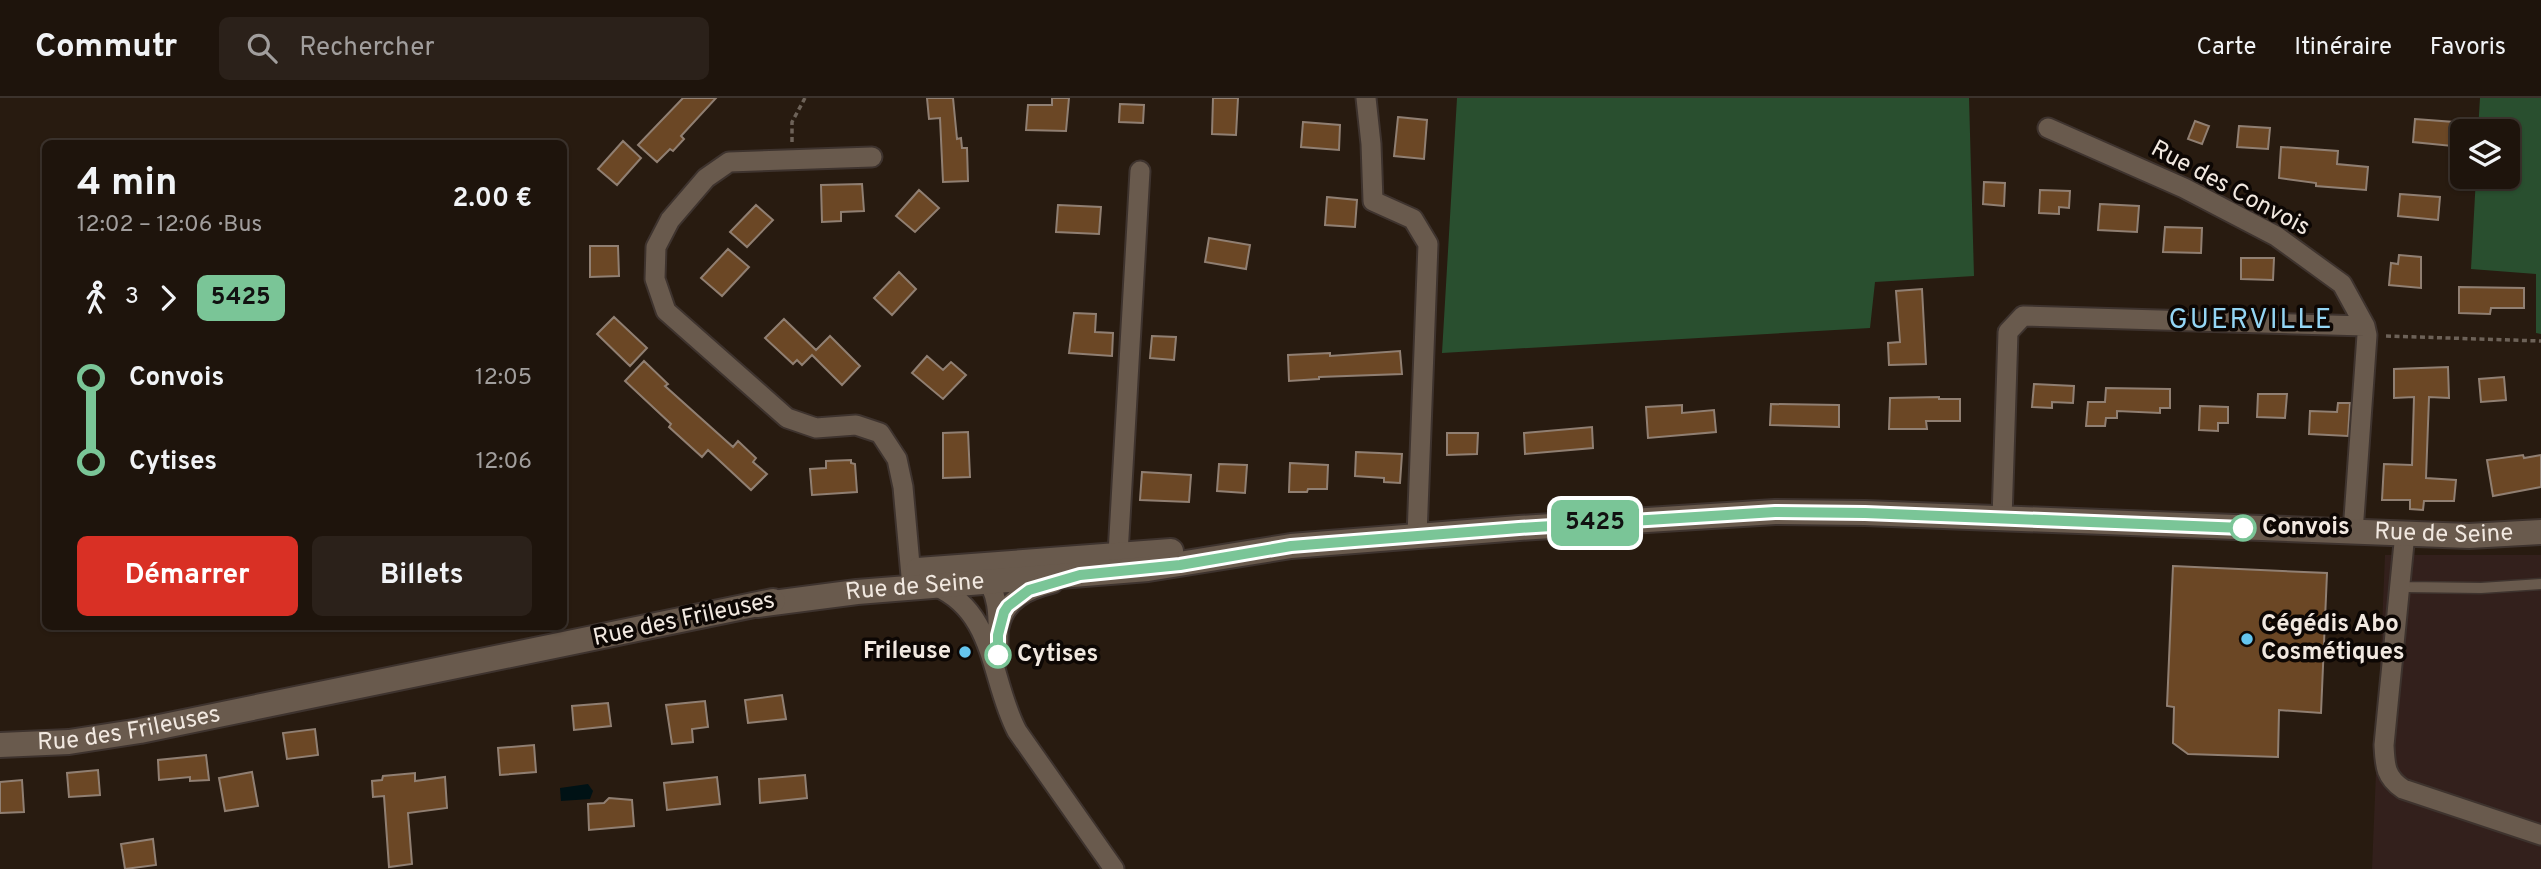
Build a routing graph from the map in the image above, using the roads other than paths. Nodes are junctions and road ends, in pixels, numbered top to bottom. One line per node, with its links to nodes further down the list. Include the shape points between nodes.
1 (1366, 98): 10 (street, via 1373,201 1413,219 1428,244)
2 (2048, 128): 5 (street, Rue des Convois, via 2184,188 2276,236 2343,284)
3 (872, 158): 15 (street, via 729,162 706,178 670,220 656,247 655,279 666,311 787,418 816,428 856,425 880,433 897,459)
4 (1140, 171): 12 (street)
5 (2366, 331): 6 (street, via 2024,316 2008,332); 7 (street)
6 (2002, 519): 7 (street, Rue de Seine); 10 (street, Rue de Seine, via 1775,512)
7 (2353, 532): 9 (street, Rue de Seine)
8 (2541, 532): 9 (street, Rue de Seine)
9 (2405, 533): 16 (street)
10 (1417, 536): 11 (street, Rue de Seine)
11 (1291, 546): 12 (street, Rue des Frileuses); 14 (street, Rue de Seine, via 1180,565)
12 (1118, 554): 13 (street, Rue des Frileuses)
13 (984, 574): 14 (street, Rue de Seine); 15 (street, Rue des Frileuses); 18 (street, via 975,600); 19 (street, via 998,610)
14 (1080, 575): 19 (street, via 1019,596 1004,612)
15 (919, 581): 18 (street, via 962,601); 21 (street, Rue des Frileuses, via 857,579 757,605 140,731 69,742)
16 (2400, 583): 17 (lane, via 2406,587 2481,588); 22 (street, via 2384,745 2386,773 2403,789)
17 (2541, 584)
18 (978, 624): 20 (street)
19 (998, 635): 20 (street)
20 (999, 679): 23 (street, via 1017,730)
21 (0, 745)
22 (2541, 835)
23 (1114, 869)

